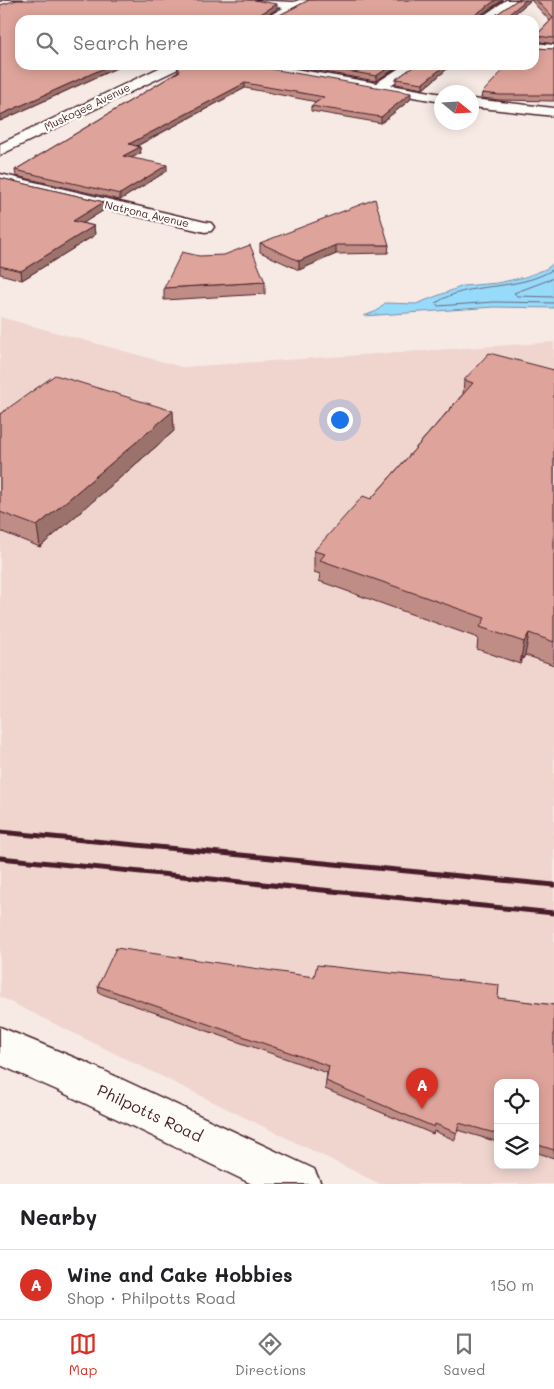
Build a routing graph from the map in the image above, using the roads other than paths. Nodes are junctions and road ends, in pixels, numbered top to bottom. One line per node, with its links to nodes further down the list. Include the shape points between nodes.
1 (16, 0): 5 (street)
2 (255, 0): 6 (street)
3 (308, 0): 6 (street)
4 (514, 0): 8 (street)
5 (0, 6)
6 (296, 6): 7 (street)
7 (277, 15)
8 (491, 15)
9 (539, 48): 10 (street)
10 (554, 49)
11 (165, 70): 18 (street, Muskogee Avenue)
12 (279, 70): 14 (street)
13 (405, 70): 14 (street)
14 (379, 87): 15 (street)
15 (434, 97)
16 (479, 104): 17 (street)
17 (554, 112)
18 (0, 150)
19 (0, 179): 20 (street, Natrona Avenue)
20 (205, 227)
21 (0, 1046): 22 (street, Philpotts Road, via 71,1076)
22 (299, 1184)

